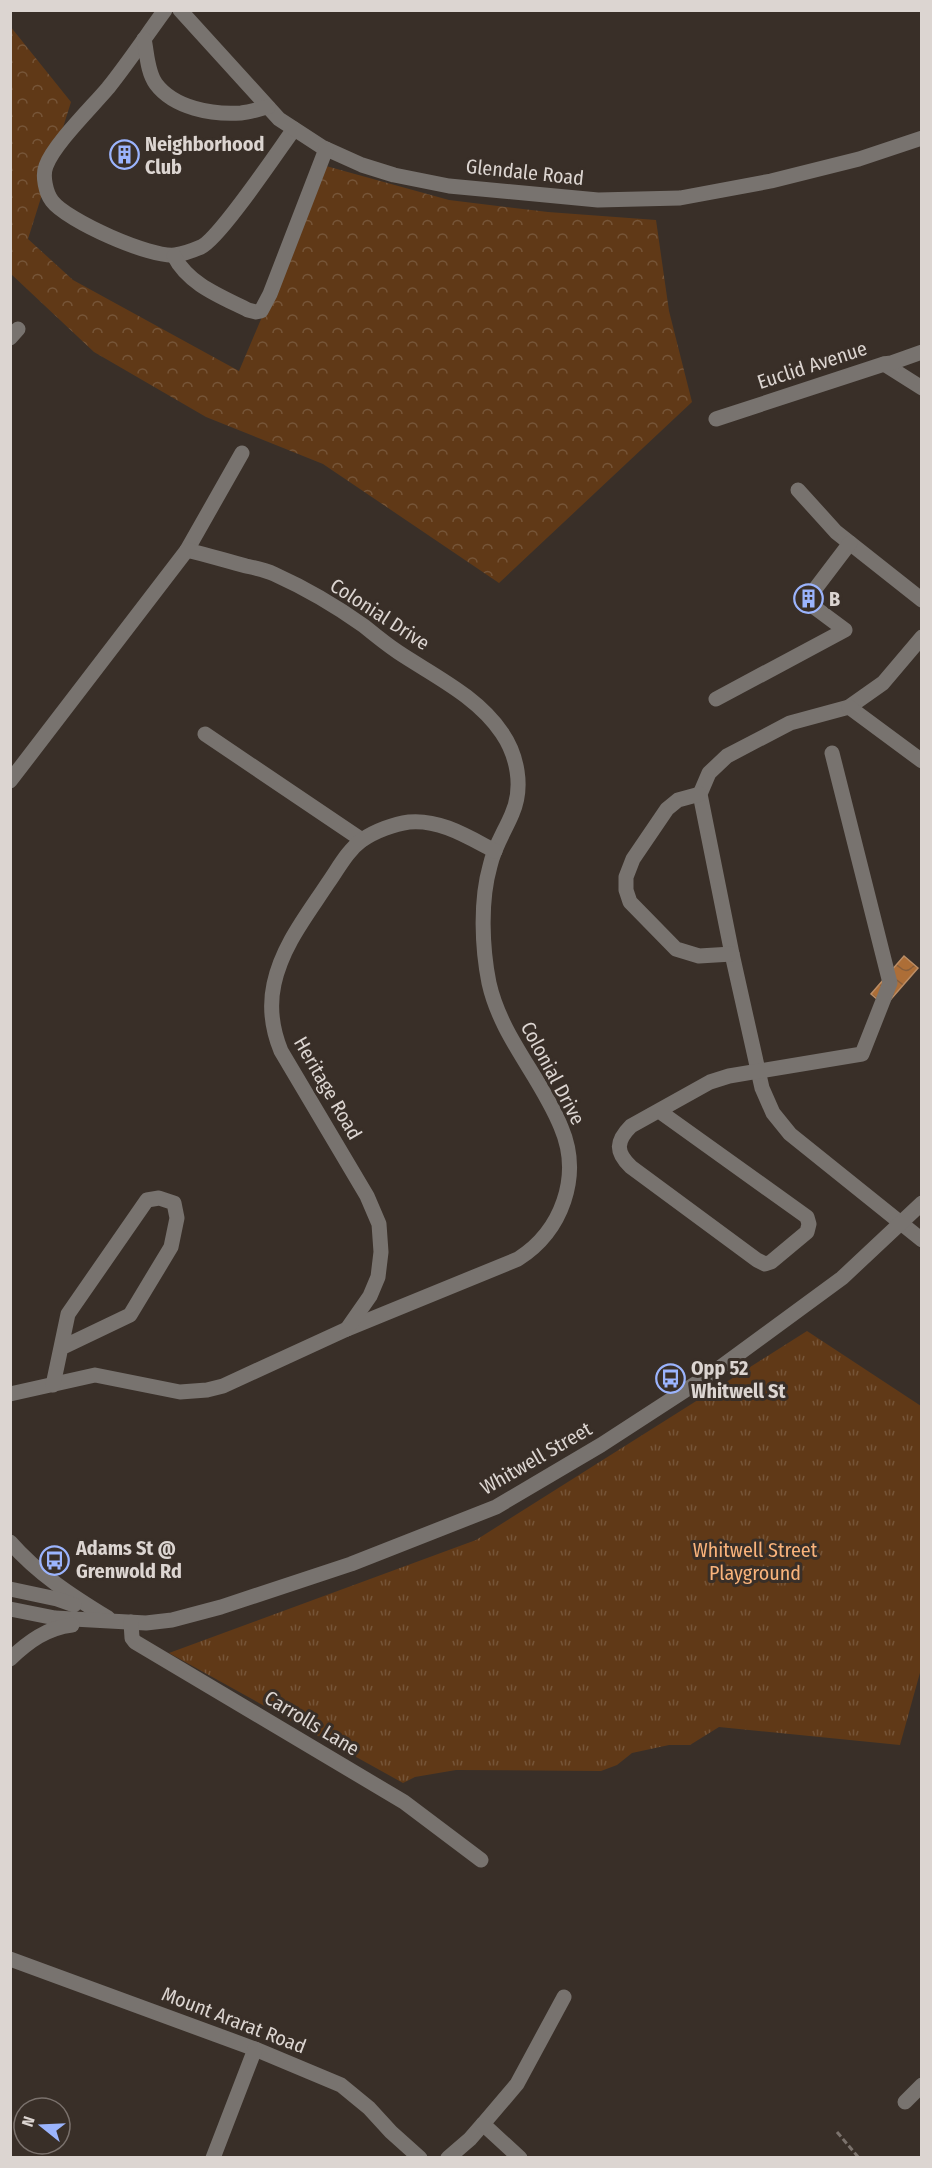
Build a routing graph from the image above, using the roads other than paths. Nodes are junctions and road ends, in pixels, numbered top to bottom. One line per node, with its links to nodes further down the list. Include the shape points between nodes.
1 (165, 10): 3 (street)
2 (180, 10): 4 (street, Glendale Road)
3 (144, 39): 4 (street, via 154,82 177,102 217,113 243,113); 8 (street, via 51,156 44,178 52,201 65,214 125,245)
4 (268, 107): 5 (street, Glendale Road)
5 (294, 129): 7 (street, Glendale Road); 8 (street, via 204,246)
6 (921, 138): 7 (street, Glendale Road, via 859,159 771,181 680,198 598,200 427,182 383,172)
7 (326, 149): 8 (street, via 261,311 248,310 188,277)
8 (174, 256)
9 (921, 352): 10 (street, Euclid Avenue)
10 (884, 364): 11 (street); 12 (street, Euclid Avenue)
11 (921, 388)
12 (716, 419)
13 (242, 453): 16 (street)
14 (798, 490): 15 (street)
15 (850, 543): 17 (street); 19 (street, via 806,601 845,630)
16 (187, 550): 24 (street); 27 (street, Colonial Drive, via 271,572 362,625 482,708 513,752 518,778 514,810)
17 (921, 600)
18 (921, 637): 20 (street, via 883,682)
19 (717, 699)
20 (849, 707): 23 (street); 25 (street, via 790,723 727,756 709,773)
21 (205, 734): 26 (street)
22 (832, 753): 29 (street, via 890,983 862,1054)
23 (921, 762)
24 (10, 781)
25 (700, 794): 28 (street); 28 (street, via 678,800 668,809 633,859 626,890 630,902 675,949 699,956)
26 (362, 840): 27 (street, Heritage Road, via 395,825 424,821 447,827); 34 (street, Heritage Road, via 346,857 293,936 278,967 271,1017 281,1051 367,1196 379,1224 378,1277)
27 (495, 850): 34 (street, Colonial Drive, via 487,879 484,937 490,985 503,1024 562,1128 569,1169 565,1200 544,1236 518,1259)
28 (732, 954): 29 (street)
29 (758, 1071): 30 (street, via 710,1082); 32 (street, via 766,1101 780,1124)
30 (659, 1111): 30 (street, via 624,1134 619,1151 631,1167 765,1264 807,1232 807,1217)
31 (921, 1203): 32 (street, Whitwell Street)
32 (900, 1224): 33 (street); 42 (street, Whitwell Street, via 842,1278 718,1369 496,1508 351,1564 221,1607 172,1620)
33 (921, 1240)
34 (347, 1329): 36 (street, Colonial Drive, via 242,1379 207,1390 180,1392 95,1375)
35 (61, 1348): 35 (street, via 130,1316 171,1247 177,1218 174,1203 159,1198 147,1200 68,1314); 36 (street)
36 (53, 1384): 37 (street, Colonial Drive)
37 (10, 1395)
38 (10, 1542): 41 (street, via 61,1589)
39 (10, 1589): 41 (street, Whitwell Street, via 57,1599)
40 (10, 1609): 41 (street, Whitwell Street, via 55,1618)
41 (111, 1619): 42 (street, Whitwell Street); 43 (street, via 49,1630)
42 (130, 1622): 44 (street, Carrolls Lane, via 135,1642 404,1802)
43 (10, 1659)
44 (481, 1860)
45 (10, 1959): 47 (street, Mount Ararat Road)
46 (564, 1997): 50 (street, via 517,2084)
47 (255, 2049): 51 (street); 52 (street, Mount Ararat Road, via 341,2085)
48 (921, 2085): 49 (street)
49 (904, 2102)
50 (483, 2124): 53 (street); 54 (street)
51 (213, 2157)
52 (420, 2157)
53 (448, 2157)
54 (520, 2157)

